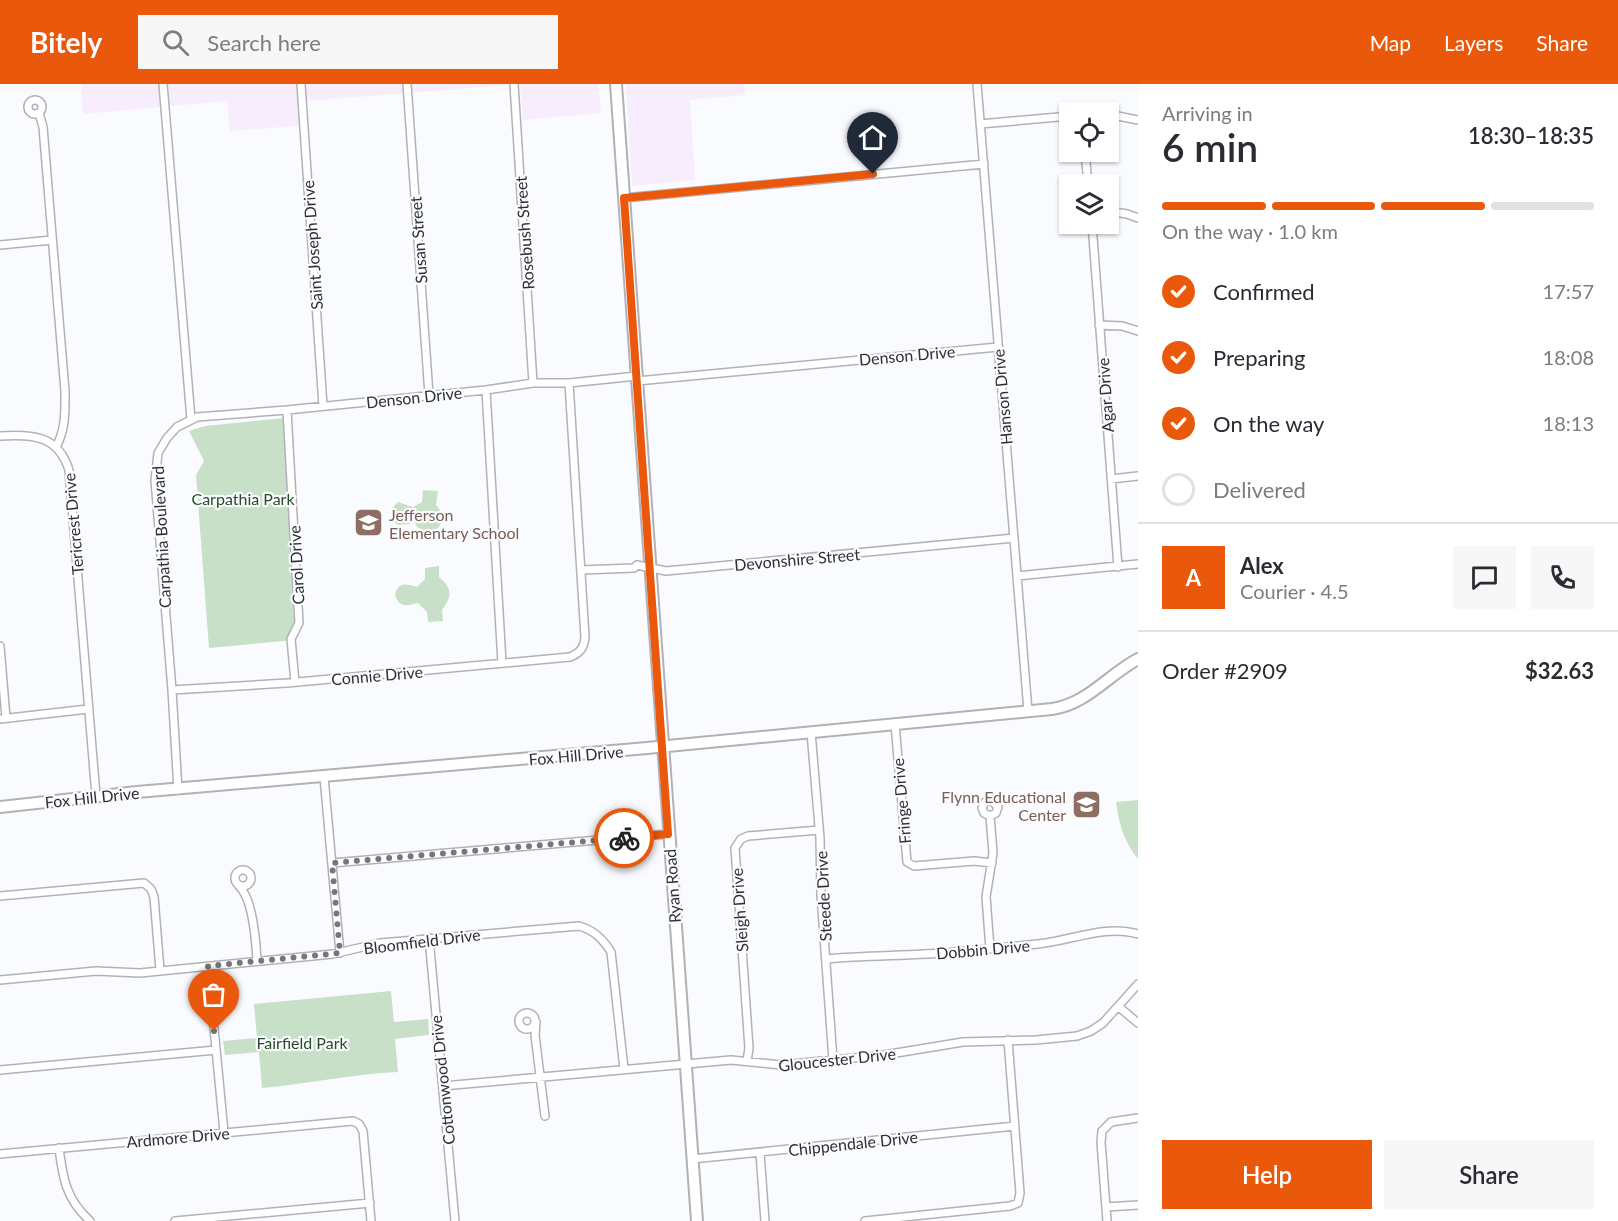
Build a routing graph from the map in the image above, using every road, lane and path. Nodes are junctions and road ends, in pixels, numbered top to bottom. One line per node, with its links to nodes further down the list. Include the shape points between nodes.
1 (163, 84): 29 (street)
2 (300, 84): 27 (street, Saint Joseph Drive)
3 (406, 84): 26 (street, Susan Street)
4 (514, 84): 24 (street, Rosebush Street)
5 (616, 84): 13 (street, Ryan Road)
6 (977, 84): 11 (street, Hanson Drive)
7 (39, 113): 17 (street)
8 (1119, 116): 10 (street)
9 (1059, 117): 11 (street)
10 (1138, 120)
11 (981, 124): 12 (street, Hanson Drive)
12 (984, 164): 13 (street); 21 (street, Hanson Drive)
13 (624, 198): 22 (street, Ryan Road)
14 (1119, 213): 15 (street)
15 (1138, 218)
16 (1093, 234): 19 (street, Agar Drive)
17 (52, 240): 18 (street); 31 (street, via 65,391 64,424)
18 (0, 245)
19 (1099, 325): 20 (street); 33 (street, Agar Drive)
20 (1138, 331)
21 (998, 347): 22 (street, Denson Drive); 34 (street, Hanson Drive)
22 (637, 379): 23 (street, Denson Drive); 37 (street, Ryan Road)
23 (569, 382): 24 (street, Denson Drive); 38 (street)
24 (533, 383): 25 (street, Denson Drive)
25 (486, 390): 26 (street, Denson Drive); 42 (street)
26 (429, 395): 27 (street, Denson Drive)
27 (323, 406): 28 (street, Denson Drive)
28 (287, 410): 29 (street, Denson Drive); 43 (street, Carol Drive, via 299,624 291,639)
29 (191, 419): 44 (street, Carpathia Boulevard, via 167,438 155,468)
30 (0, 436): 31 (street, via 35,436)
31 (56, 447): 45 (street, Tericrest Drive, via 70,476)
32 (1138, 476): 33 (street)
33 (1111, 478): 36 (street, Agar Drive)
34 (1014, 538): 37 (street, Devonshire Street, via 666,571); 39 (street, Hanson Drive)
35 (1138, 564): 36 (street)
36 (1118, 567): 39 (street)
37 (650, 568): 38 (street, Devonshire Street, via 637,565); 50 (street, Ryan Road)
38 (581, 570): 42 (street, Connie Drive, via 585,636 580,651 570,657)
39 (1017, 576): 46 (street, Hanson Drive)
40 (0, 646): 47 (street)
41 (1138, 659): 46 (street, Fox Hill Drive, via 1077,701)
42 (502, 663): 43 (street, Connie Drive)
43 (295, 682): 44 (street, Connie Drive)
44 (172, 690): 52 (street, Carpathia Boulevard)
45 (88, 709): 47 (street); 53 (street, Tericrest Drive)
46 (1028, 711): 48 (street, Fox Hill Drive)
47 (3, 718)
48 (895, 724): 49 (street, Fox Hill Drive); 59 (street, Fringe Drive, via 907,862 914,866)
49 (811, 732): 50 (street, Fox Hill Drive); 56 (street, Steede Drive)
50 (662, 747): 51 (street, Fox Hill Drive); 57 (street, Ryan Road)
51 (324, 777): 52 (street, Fox Hill Drive); 58 (street)
52 (178, 790): 53 (street, Fox Hill Drive)
53 (96, 796): 54 (street, Fox Hill Drive)
54 (0, 807)
55 (990, 816): 59 (street)
56 (819, 830): 68 (street, Steede Drive); 82 (street, Sleigh Drive, via 748,836 735,848)
57 (668, 834): 58 (street); 83 (street, Ryan Road)
58 (332, 863): 67 (street)
59 (992, 863): 66 (street, via 986,897)
60 (249, 884): 61 (street); 61 (street, via 250,874 240,871 235,876); 62 (street)
61 (239, 886): 62 (street)
62 (246, 894): 69 (street)
63 (0, 896): 71 (street, via 138,882 148,885 154,897)
64 (1138, 934): 66 (street, Dobbin Drive, via 1073,936)
65 (429, 938): 67 (street, Bloomfield Drive, via 380,943); 85 (street, Bloomfield Drive, via 565,926 592,931 607,945 613,959); 87 (street, Cottonwood Drive)
66 (990, 949): 68 (street, Dobbin Drive)
67 (340, 953): 69 (street, Bloomfield Drive)
68 (826, 959): 81 (street, Steede Drive)
69 (257, 962): 70 (street, Bloomfield Drive)
70 (208, 966): 71 (street, Bloomfield Drive); 80 (street)
71 (160, 970): 72 (street, Bloomfield Drive)
72 (0, 980)
73 (1138, 984): 74 (street, Gloucester Drive)
74 (1119, 1007): 76 (street); 79 (street, Gloucester Drive, via 1084,1034)
75 (536, 1022): 77 (street, via 531,1028); 77 (street, via 530,1013 523,1014 519,1021); 78 (street)
76 (1138, 1023)
77 (523, 1028): 78 (street)
78 (535, 1035): 86 (street)
79 (1008, 1040): 81 (street, Gloucester Drive, via 963,1042); 90 (street)
80 (216, 1050): 84 (street); 91 (street)
81 (833, 1060): 82 (street, Gloucester Drive, via 775,1066)
82 (747, 1061): 83 (street, Gloucester Drive)
83 (684, 1064): 85 (street, Gloucester Drive); 95 (street, Ryan Road)
84 (0, 1070)
85 (624, 1070): 86 (street, Gloucester Drive)
86 (541, 1077): 87 (street, Gloucester Drive); 88 (street)
87 (443, 1086): 102 (street, Cottonwood Drive)
88 (544, 1116)
89 (1138, 1118): 98 (street, via 1111,1122 1104,1127 1101,1142)
90 (1015, 1126): 93 (street, Chippendale Drive); 105 (street, via 1018,1203)
91 (224, 1132): 92 (street, Ardmore Drive); 96 (street, Ardmore Drive, via 356,1122 363,1131)
92 (59, 1148): 94 (street, Ardmore Drive); 99 (street, via 65,1186)
93 (760, 1153): 95 (street, Chippendale Drive); 104 (street)
94 (0, 1154)
95 (692, 1159): 103 (street, Ryan Road)
96 (370, 1203): 100 (street); 101 (street)
97 (1138, 1204): 98 (street)
98 (1106, 1207): 106 (street)
99 (90, 1221)
100 (175, 1221)
101 (371, 1221)
102 (456, 1221)
103 (697, 1221)
104 (765, 1221)
105 (865, 1221)
106 (1107, 1221)

